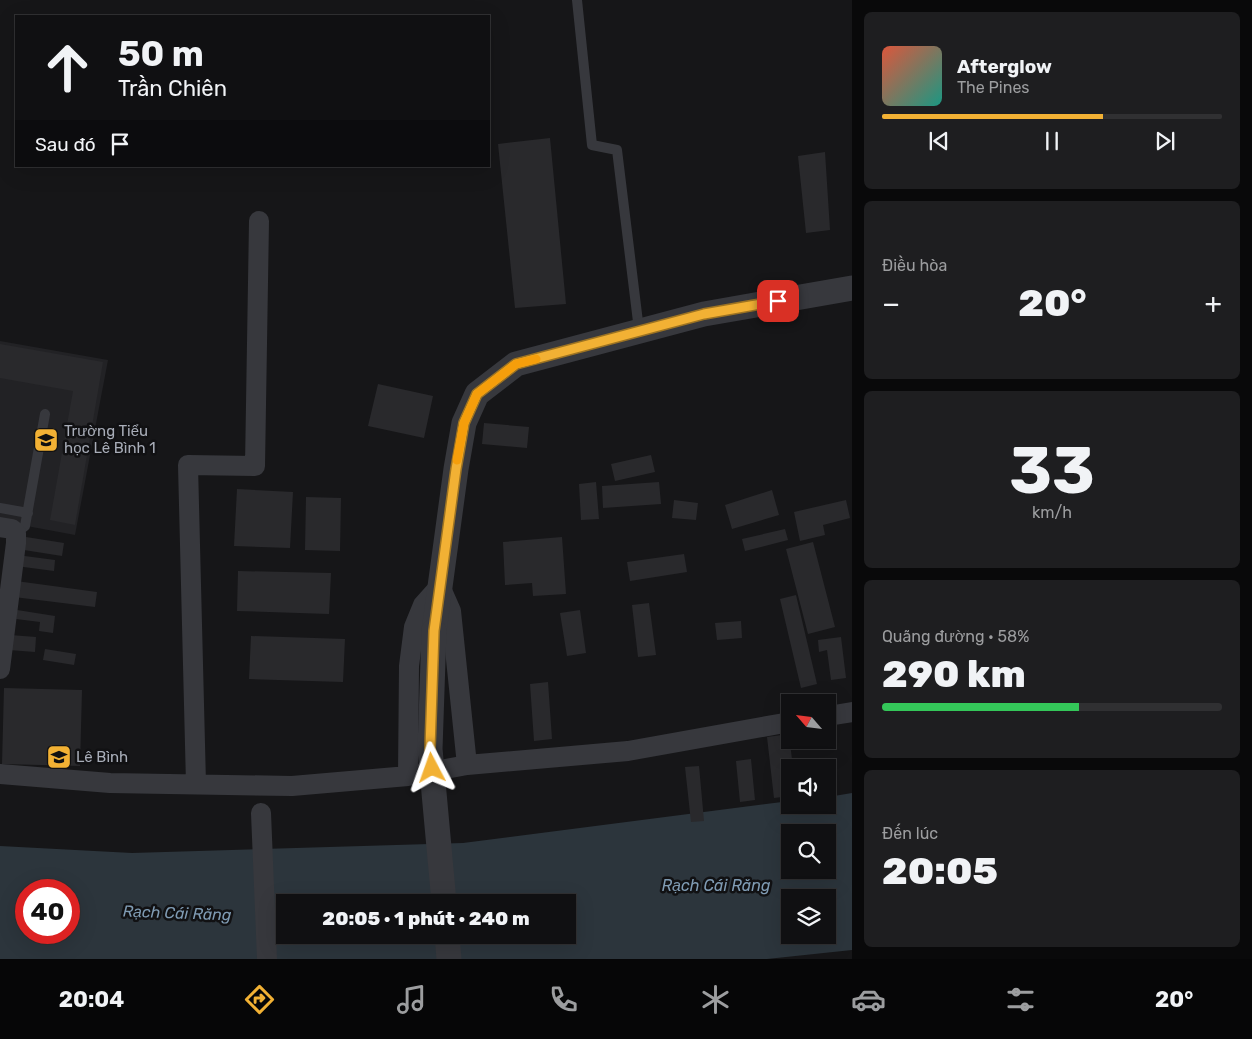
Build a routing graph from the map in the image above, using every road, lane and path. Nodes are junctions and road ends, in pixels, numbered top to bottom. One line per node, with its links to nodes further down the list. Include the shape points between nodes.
1 (577, 0): 4 (lane, via 592,145 617,150)
2 (259, 221): 17 (street, via 255,466 188,465)
3 (852, 288): 4 (street, via 704,314)
4 (640, 331): 9 (street, via 516,364 477,394 464,423)
5 (45, 414): 7 (lane)
6 (0, 508): 7 (lane)
7 (28, 513): 8 (lane, via 25,526)
8 (8, 530): 10 (street, via 16,543)
9 (440, 586): 14 (street, via 451,611); 16 (street, via 423,605 414,627 409,666); 19 (street, bridge, via 434,631 430,748)
10 (0, 669)
11 (852, 712): 12 (street)
12 (836, 715)
13 (781, 724): 14 (street, via 628,751)
14 (467, 765): 16 (street)
15 (0, 774): 17 (street, via 110,783)
16 (408, 776): 17 (street, via 292,786)
17 (196, 784)
18 (261, 813): 21 (street)
19 (443, 894)
20 (448, 944): 22 (street)
21 (267, 959)
22 (449, 959)

